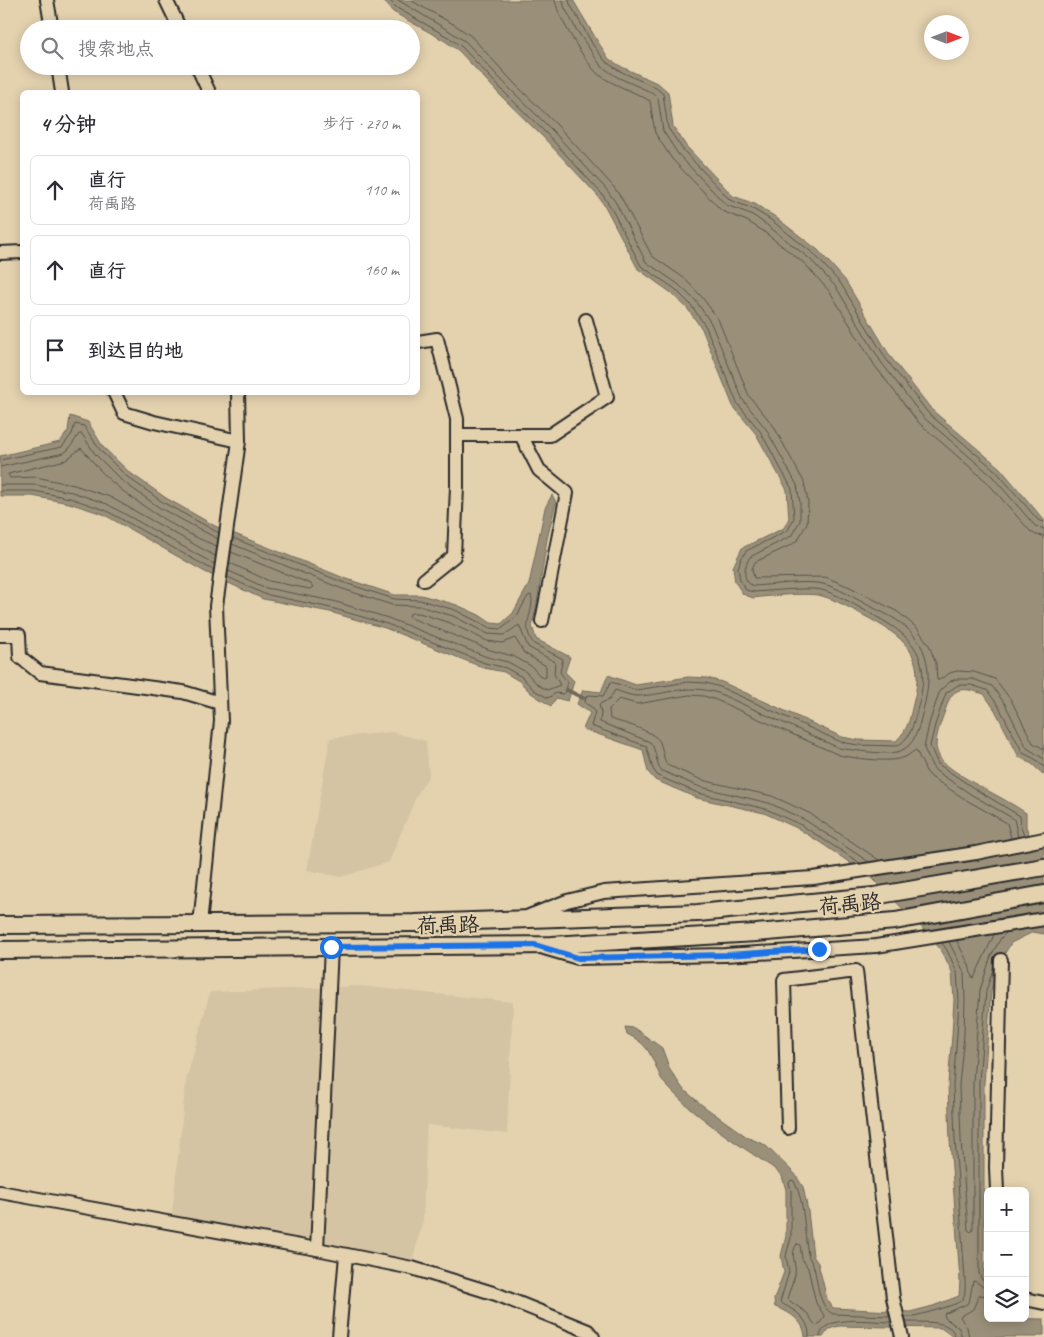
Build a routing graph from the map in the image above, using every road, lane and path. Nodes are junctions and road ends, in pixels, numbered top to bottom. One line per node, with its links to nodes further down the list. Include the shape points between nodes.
1 (47, 0): 3 (street)
2 (166, 0): 4 (street)
3 (50, 20)
4 (176, 20)
5 (59, 75): 7 (street)
6 (201, 75): 8 (street)
7 (62, 90)
8 (208, 90)
9 (20, 252): 10 (street)
10 (0, 253)
11 (586, 320): 16 (street, via 607,397 550,436)
12 (420, 342): 15 (street, via 437,339 457,419)
13 (115, 395): 17 (street, via 124,413)
14 (238, 395): 17 (street)
15 (457, 435): 16 (street); 18 (street, via 454,556)
16 (521, 435): 19 (street, via 539,470 566,493)
17 (238, 441): 21 (street, via 216,606)
18 (424, 580)
19 (542, 622)
20 (0, 635): 21 (street, via 19,635 20,658 40,673 183,692)
21 (220, 703): 28 (street, via 220,731)
22 (1044, 839): 25 (street, via 813,878 604,892 567,901)
23 (1044, 867): 25 (main road, 荷禹路, via 874,896 698,913)
24 (1044, 894): 29 (main road, 荷禹路, via 895,921 756,933)
25 (522, 919): 28 (main road, 荷禹路)
26 (1044, 919): 29 (street, via 876,946 726,955 578,958)
27 (0, 924): 28 (main road, 荷禹路)
28 (200, 924)
29 (535, 945): 30 (main road, 荷禹路)
30 (331, 947): 31 (main road, 荷禹路); 36 (street)
31 (0, 950)
32 (1001, 960): 34 (street)
33 (788, 1128): 42 (street, via 784,980 856,971 893,1298)
34 (998, 1187)
35 (0, 1192): 36 (street)
36 (317, 1249): 37 (street)
37 (346, 1255): 40 (street); 41 (street, via 412,1268 496,1294 588,1331)
38 (1029, 1300): 39 (street)
39 (1044, 1303)
40 (339, 1337)
41 (593, 1337)
42 (902, 1337)

